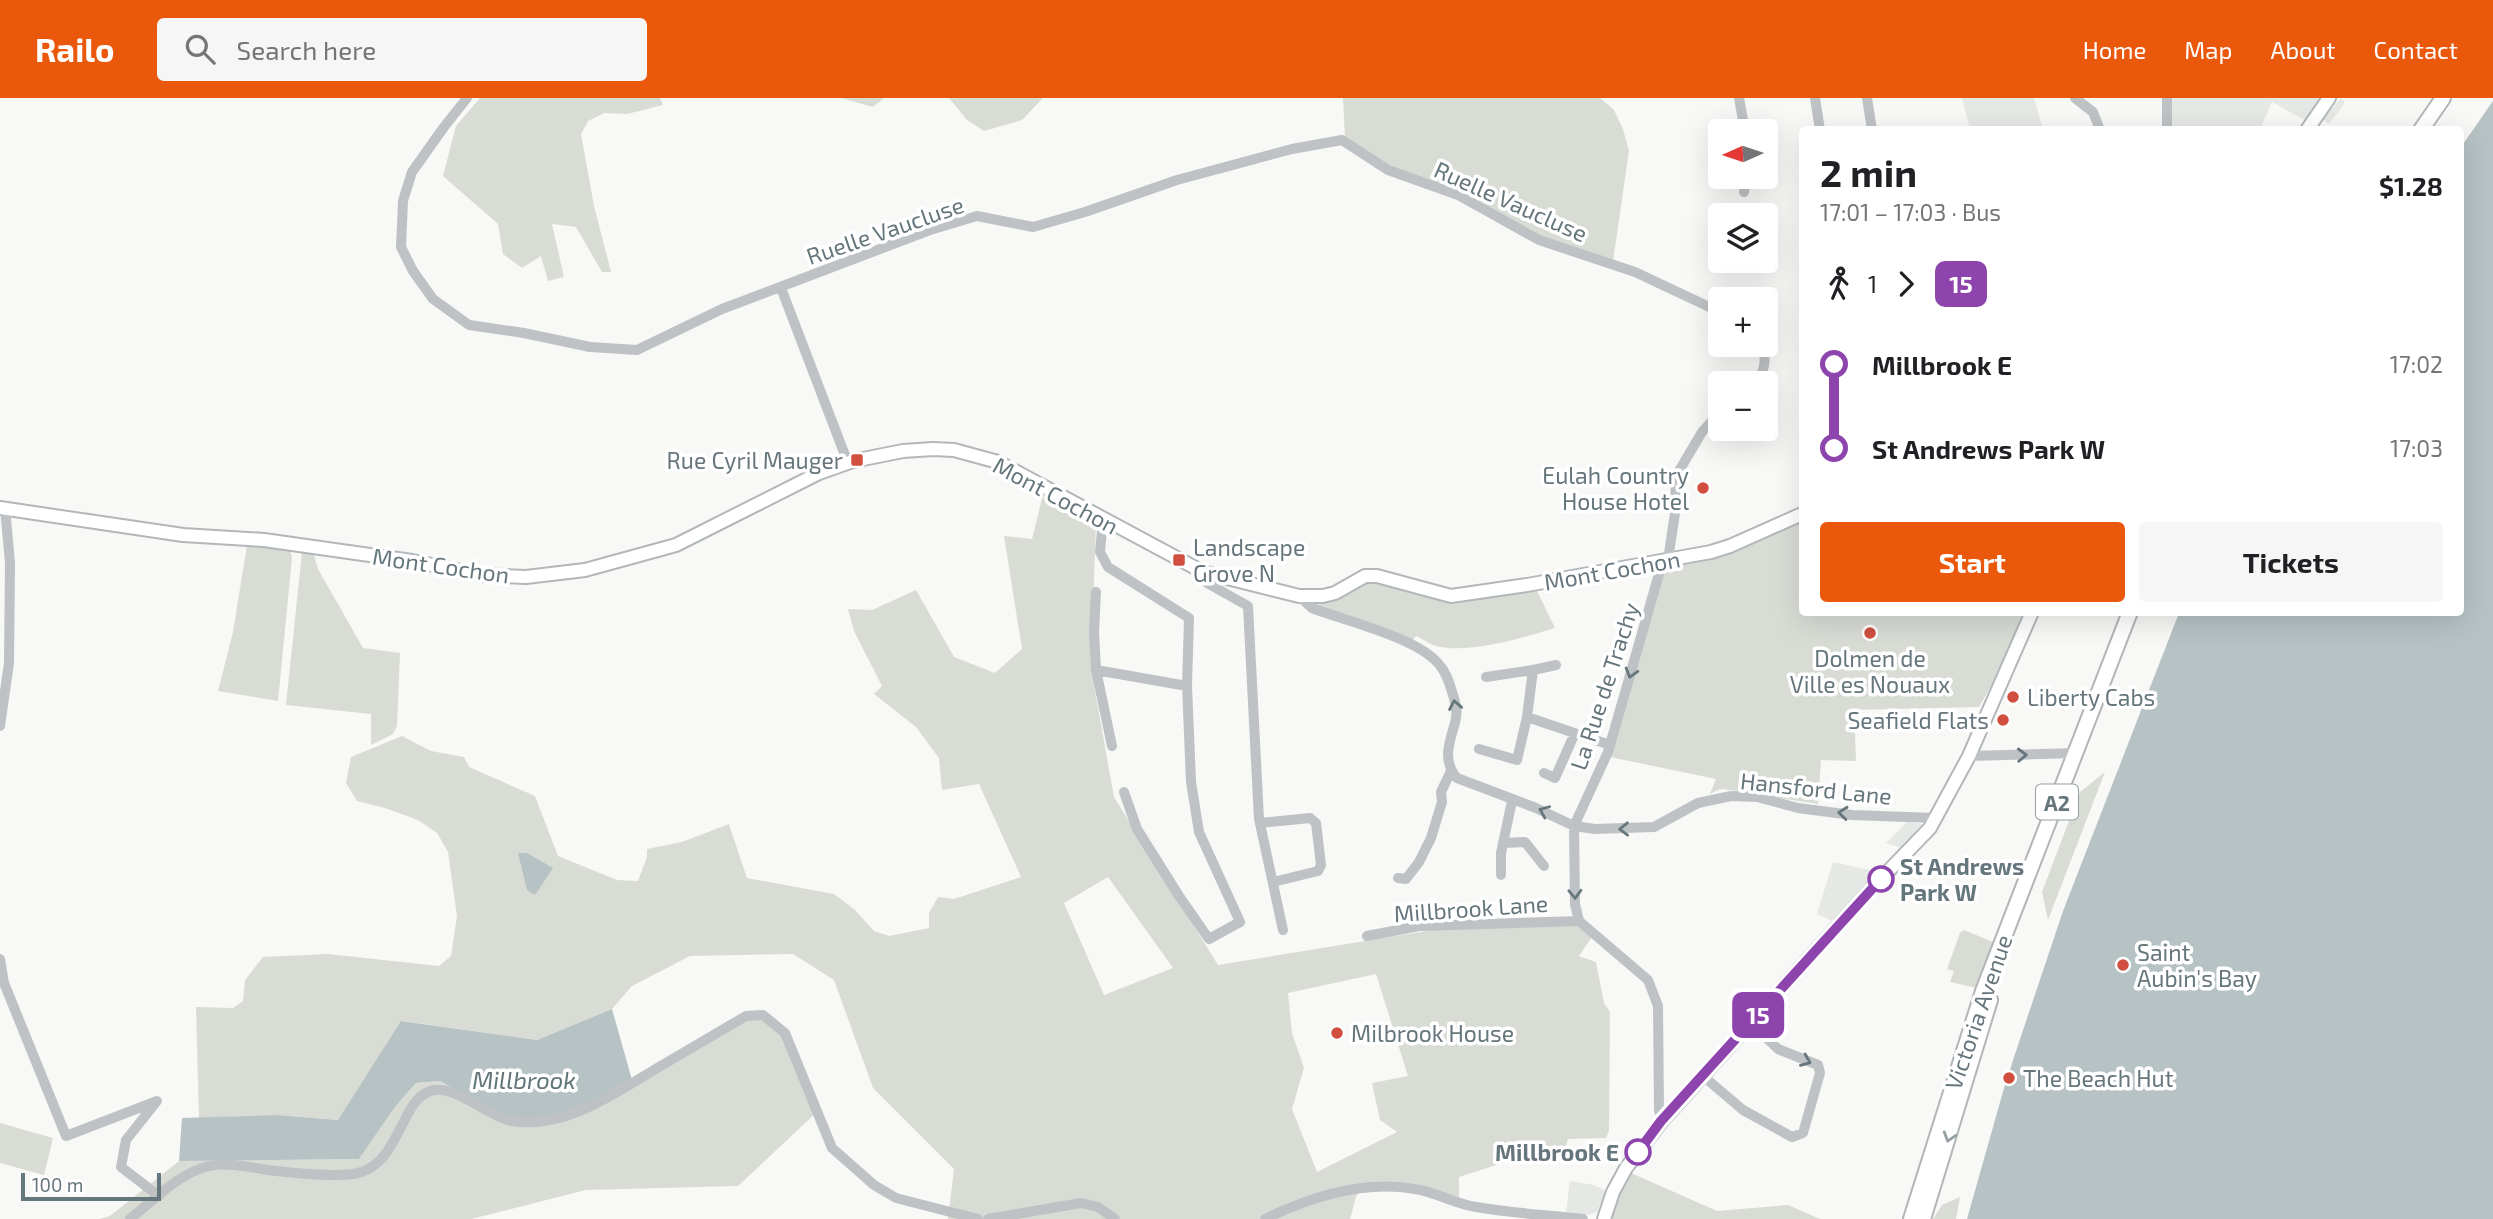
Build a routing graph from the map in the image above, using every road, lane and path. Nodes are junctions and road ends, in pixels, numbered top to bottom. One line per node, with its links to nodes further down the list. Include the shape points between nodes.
1 (467, 98): 20 (street, Ruelle Vaucluse, via 412,172 403,201 401,247 433,299 469,325 590,347 637,350 722,309)
2 (1739, 98): 10 (street)
3 (1815, 98): 11 (street)
4 (1867, 98): 12 (street)
5 (2075, 98): 13 (street, via 2093,112)
6 (2168, 98): 14 (street)
7 (2329, 98): 15 (main road)
8 (2444, 98): 16 (highway)
9 (2454, 98): 17 (highway)
10 (1743, 119)
11 (1819, 126)
12 (1871, 126)
13 (2098, 126)
14 (2167, 126)
15 (2310, 126)
16 (2424, 126)
17 (2435, 126)
18 (1745, 189): 19 (street)
19 (1744, 192)
20 (781, 288): 21 (street, Ruelle Vaucluse, via 976,216 1033,227 1177,180 1342,139 1388,170 1458,195 1539,240 1635,272); 23 (street)
21 (1708, 306)
22 (1708, 425): 27 (street, via 1676,476 1675,513)
23 (848, 463): 24 (main road, Mont Cochon, via 787,487 676,545 585,570 526,577 482,575 264,540 183,535); 26 (main road, Mont Cochon, via 933,449 987,458)
24 (3, 508): 40 (street, via 10,563 9,663)
25 (1799, 515): 27 (main road, Mont Cochon, via 1730,546)
26 (1104, 519): 28 (main road, Mont Cochon); 38 (street, via 1100,552 1108,567 1189,618)
27 (1665, 560): 30 (main road, Mont Cochon, via 1451,596 1377,576 1365,576 1335,593); 42 (street, La Rue de Trachy, one-way to 42)
28 (1203, 572): 30 (main road, Mont Cochon); 54 (street, via 1207,583 1248,606)
29 (1096, 592): 35 (street)
30 (1299, 596): 49 (street, one-way to 30, via 1447,750 1456,703 1437,661 1412,644 1312,608)
31 (2030, 616): 46 (main road)
32 (2128, 616): 45 (highway, Victoria Avenue / A2)
33 (2136, 616): 77 (highway, Victoria Avenue / A2, one-way to 77, via 1989,1003)
34 (1556, 664): 36 (street)
35 (1096, 670): 38 (street); 43 (street)
36 (1533, 670): 37 (street); 39 (street)
37 (1486, 677)
38 (1187, 686): 51 (street, via 1191,782 1199,832 1240,922 1209,939 1137,830)
39 (1527, 716): 41 (street); 47 (street)
40 (0, 726)
41 (1576, 733): 42 (street); 50 (street, via 1556,778)
42 (1610, 745): 55 (street, La Rue de Trachy)
43 (1112, 746)
44 (1479, 749): 47 (street)
45 (2076, 753): 46 (street, one-way to 45); 76 (highway, Victoria Avenue / A2, via 1983,991)
46 (1969, 756): 53 (main road)
47 (1517, 760): 48 (street)
48 (1529, 766)
49 (1451, 771): 52 (street, Hansford Lane, via 1457,778); 59 (street, via 1441,792 1431,838 1406,879)
50 (1544, 773)
51 (1124, 792)
52 (1512, 801): 55 (street, Hansford Lane, one-way to 52); 56 (street)
53 (1935, 818): 55 (street, Hansford Lane, one-way to 55, via 1853,815 1731,796 1698,803 1654,827 1595,830); 65 (main road)
54 (1260, 823): 60 (street); 60 (street, via 1310,818 1317,823 1318,871)
55 (1574, 826): 61 (street, La Rue de Trachy, one-way to 61)
56 (1503, 843): 57 (street, via 1525,842); 58 (street)
57 (1544, 866)
58 (1501, 874)
59 (1398, 878)
60 (1273, 882): 62 (street)
61 (1579, 921): 63 (street, Millbrook Lane, via 1419,926); 67 (street, via 1648,980 1658,1006)
62 (1283, 930)
63 (1367, 936)
64 (0, 959): 68 (street, via 4,983 66,1136 157,1101 126,1140 121,1167)
65 (1751, 1023): 66 (main road); 66 (street, one-way to 66, via 1778,1049 1818,1065 1820,1073 1803,1133 1792,1137 1743,1110)
66 (1703, 1076): 67 (main road)
67 (1661, 1121): 75 (main road, via 1626,1168)
68 (159, 1196): 69 (street); 70 (street, via 178,1180 209,1166 351,1174 369,1170 383,1158 418,1099 432,1090 445,1090 511,1121 546,1121 595,1105 746,1016 763,1015 785,1033 832,1148 896,1198)
69 (130, 1219)
70 (978, 1219)
71 (988, 1219): 72 (street, via 1081,1203 1098,1207)
72 (1115, 1219)
73 (1265, 1219): 74 (street, via 1300,1202 1389,1186 1480,1208)
74 (1583, 1219)
75 (1604, 1219)
76 (1911, 1219)
77 (1923, 1219)

